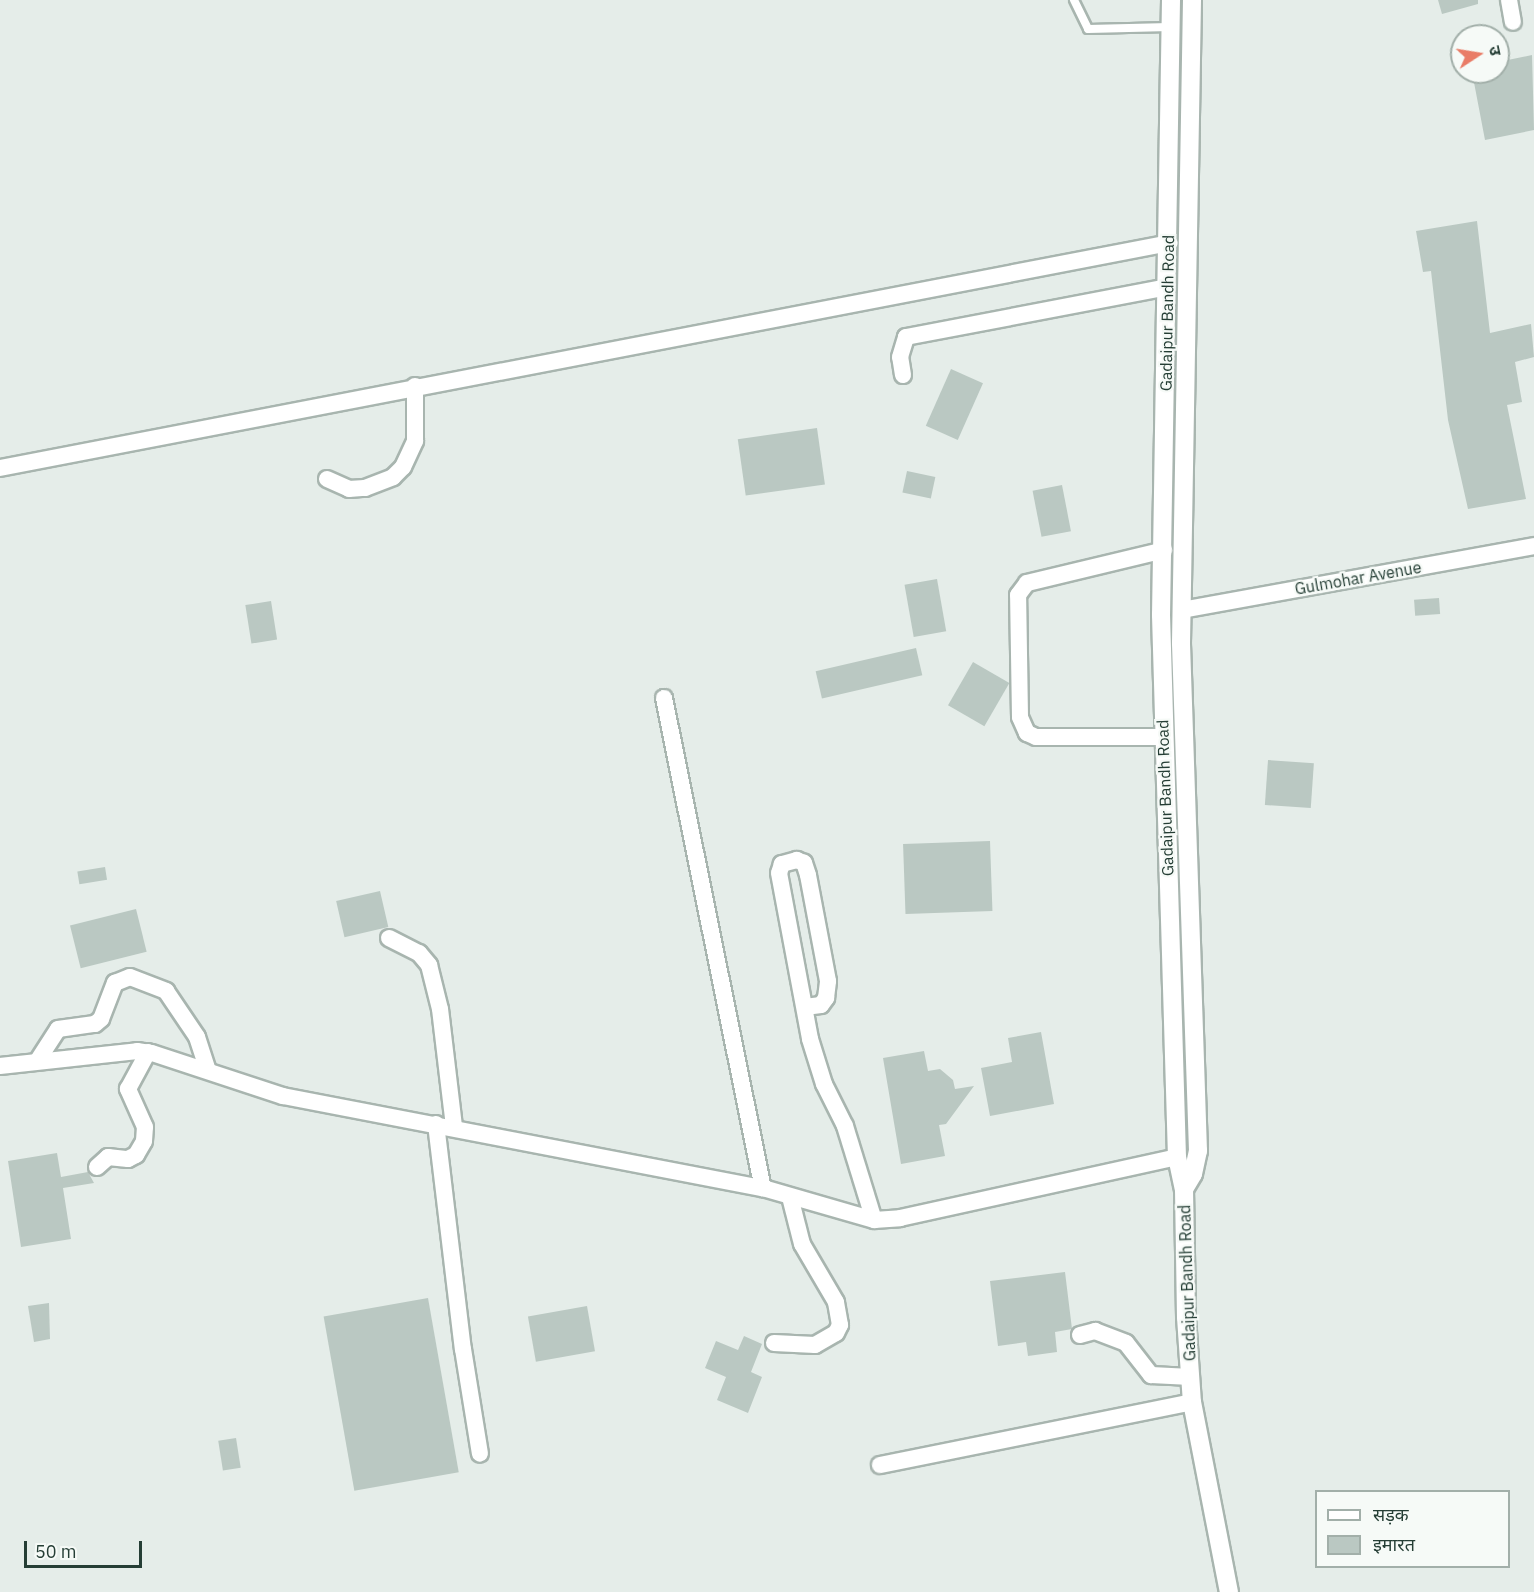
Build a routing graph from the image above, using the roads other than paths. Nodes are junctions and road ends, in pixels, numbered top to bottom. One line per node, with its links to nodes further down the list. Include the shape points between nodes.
1 (1074, 0): 6 (lane, via 1088,29)
2 (1171, 0): 6 (street, Gadaipur Bandh Road)
3 (1192, 0): 15 (street)
4 (1509, 0): 5 (street)
5 (1513, 22)
6 (1170, 27): 7 (street, Gadaipur Bandh Road)
7 (1170, 243): 8 (street, Gadaipur Bandh Road); 10 (street)
8 (1167, 287): 9 (street, via 906,337 900,357); 14 (street, Gadaipur Bandh Road)
9 (903, 375)
10 (415, 386): 11 (street); 12 (street, via 414,449 403,467 393,477 365,488 349,489)
11 (0, 468)
12 (327, 479)
13 (1534, 546): 15 (street, Gulmohar Avenue)
14 (1164, 550): 17 (street, Gadaipur Bandh Road); 17 (street, via 1027,583 1018,595 1020,717 1027,733 1036,737)
15 (1182, 610): 29 (street, via 1198,1151)
16 (664, 698): 28 (street)
17 (1162, 737): 26 (street, Gadaipur Bandh Road)
18 (389, 938): 25 (street, via 419,952 429,965 440,1009)
19 (805, 1007): 19 (street, via 821,1005 828,981 808,875 804,863 792,860 782,864 779,873); 31 (street, via 814,1057 845,1126)
20 (148, 1052): 21 (street); 23 (street); 27 (street, via 128,1089 145,1127 144,1141 128,1159 108,1157)
21 (38, 1060): 22 (street); 23 (street, via 58,1029 95,1024 101,1019 115,983 130,977 166,991 197,1037)
22 (0, 1066)
23 (207, 1068): 24 (street, via 283,1096)
24 (436, 1124): 25 (street); 36 (street)
25 (454, 1127): 28 (street)
26 (1177, 1157): 29 (street, Gadaipur Bandh Road); 31 (street, via 900,1218)
27 (97, 1167)
28 (763, 1188): 30 (street)
29 (1184, 1189): 34 (street, Gadaipur Bandh Road)
30 (790, 1197): 31 (street); 33 (street, via 802,1244 837,1302 840,1325 836,1333 815,1345)
31 (874, 1220)
32 (1080, 1335): 34 (street, via 1095,1331 1126,1343 1151,1375)
33 (774, 1343)
34 (1191, 1377): 35 (street, Gadaipur Bandh Road)
35 (1192, 1402): 37 (street); 38 (street, Gadaipur Bandh Road)
36 (480, 1454)
37 (880, 1465)
38 (1229, 1592)

